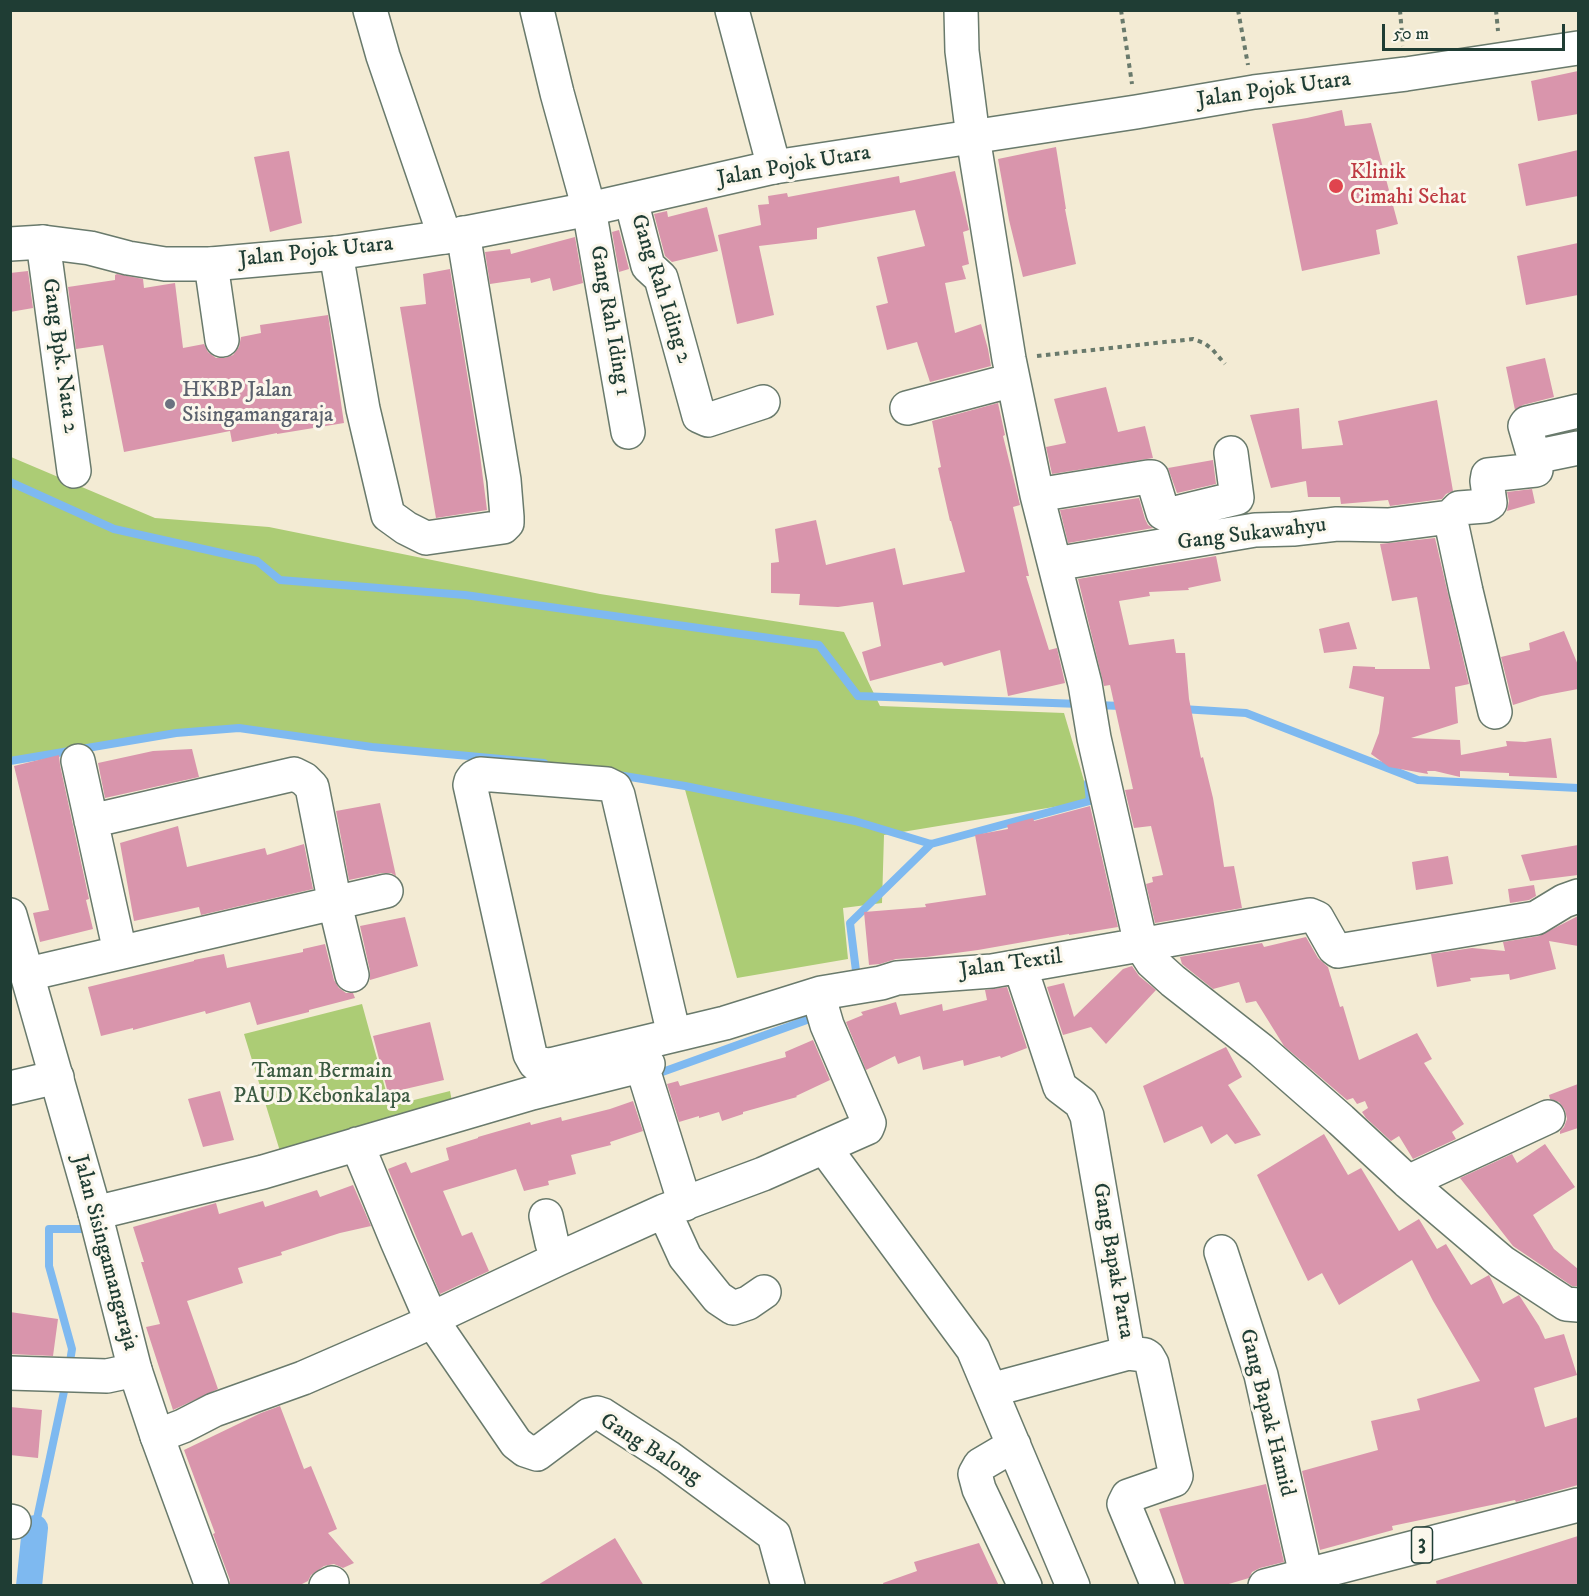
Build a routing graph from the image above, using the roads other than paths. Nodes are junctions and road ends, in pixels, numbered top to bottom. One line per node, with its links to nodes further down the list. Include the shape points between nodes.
1 (370, 10): 10 (street, via 383,56)
2 (537, 10): 9 (street, Gang Rah Iding 1)
3 (732, 10): 7 (street)
4 (961, 10): 6 (street)
5 (1578, 48): 6 (street, Jalan Pojok Utara, via 1254,92)
6 (973, 137): 7 (street, Jalan Pojok Utara); 16 (street)
7 (774, 167): 8 (street, Jalan Pojok Utara)
8 (631, 200): 9 (street, Jalan Pojok Utara); 17 (street, Gang Rah Iding 2, via 648,266 661,278 699,416 708,420)
9 (589, 209): 10 (street, Jalan Pojok Utara); 20 (street, Gang Rah Iding 1)
10 (454, 235): 13 (street, Jalan Pojok Utara); 13 (street, via 504,480 507,523 503,527 426,538 388,514 363,409)
11 (43, 242): 12 (street, Jalan Pojok Utara); 14 (street, Jalan Pojok Utara, via 165,264); 24 (street, Gang Bpk. Nata 2)
12 (10, 244)
13 (336, 253): 14 (street, Jalan Pojok Utara)
14 (212, 264): 15 (street)
15 (222, 340)
16 (1011, 370): 18 (street); 25 (street)
17 (763, 402)
18 (907, 408)
19 (1578, 411): 23 (street, via 1527,423)
20 (628, 432)
21 (1578, 448): 23 (street)
22 (1232, 453): 25 (street, via 1237,498 1167,515 1152,477)
23 (1534, 457): 26 (street, Gang Sukawahyu, via 1536,470 1488,475 1490,503 1459,508)
24 (74, 471)
25 (1037, 495): 27 (street)
26 (1450, 517): 27 (street, Gang Sukawahyu, via 1388,525 1255,530); 28 (street)
27 (1055, 564): 35 (street)
28 (1496, 712)
29 (78, 761): 30 (street)
30 (91, 821): 33 (street, via 294,774 312,787); 36 (street)
31 (386, 891): 33 (street)
32 (1578, 896): 35 (street, Jalan Textil, via 1536,918 1338,951 1317,918 1310,915)
33 (335, 904): 36 (street); 39 (street)
34 (10, 915): 38 (street, Jalan Sisingamangaraja)
35 (1141, 945): 37 (street, Jalan Textil); 49 (street, via 1152,962 1173,981 1261,1050)
36 (120, 952): 38 (street)
37 (1020, 966): 40 (street, Jalan Textil, via 897,978); 58 (street, Gang Bapak Parta, via 1060,1087 1081,1103 1087,1116)
38 (28, 974): 44 (street, Jalan Sisingamangaraja)
39 (352, 975)
40 (881, 983): 41 (street); 42 (street, via 820,993)
41 (822, 1008): 43 (street, via 736,1042); 48 (street, via 869,1123 867,1128)
42 (674, 1035): 42 (street, via 550,1065 535,1063 470,785 474,777 480,774 607,784 615,788)
43 (642, 1066): 47 (street); 50 (street)
44 (57, 1077): 45 (street); 52 (street, Jalan Sisingamangaraja)
45 (10, 1088)
46 (1548, 1117): 49 (street)
47 (357, 1144): 52 (street); 57 (street)
48 (824, 1147): 50 (street); 61 (street, via 973,1349)
49 (1408, 1182): 56 (street, via 1502,1262 1566,1304)
50 (675, 1208): 54 (street); 55 (street, via 685,1257 718,1298 733,1308)
51 (546, 1216): 54 (street)
52 (99, 1226): 60 (street, Jalan Sisingamangaraja)
53 (1221, 1252): 65 (street, Gang Bapak Hamid, via 1261,1376)
54 (558, 1259): 57 (street)
55 (764, 1292)
56 (1578, 1305)
57 (431, 1319): 62 (street, via 303,1378 214,1410); 67 (street, Gang Balong, via 516,1443 525,1450 537,1454 589,1415 603,1415 774,1535)
58 (1128, 1353): 61 (street); 70 (street, Gang Bapak Parta, via 1145,1354 1152,1364 1175,1469 1174,1480 1128,1496 1124,1504)
59 (10, 1373): 60 (street)
60 (121, 1373): 62 (street, Jalan Sisingamangaraja)
61 (991, 1390): 63 (street)
62 (157, 1436): 66 (street, Jalan Sisingamangaraja)
63 (1014, 1445): 68 (street, via 980,1465 975,1474); 69 (street)
64 (1578, 1505): 65 (street, 3)
65 (1306, 1575): 71 (street, 3)
66 (212, 1586)
67 (788, 1586)
68 (1025, 1586)
69 (1073, 1586)
70 (1158, 1586)
71 (1265, 1586)

